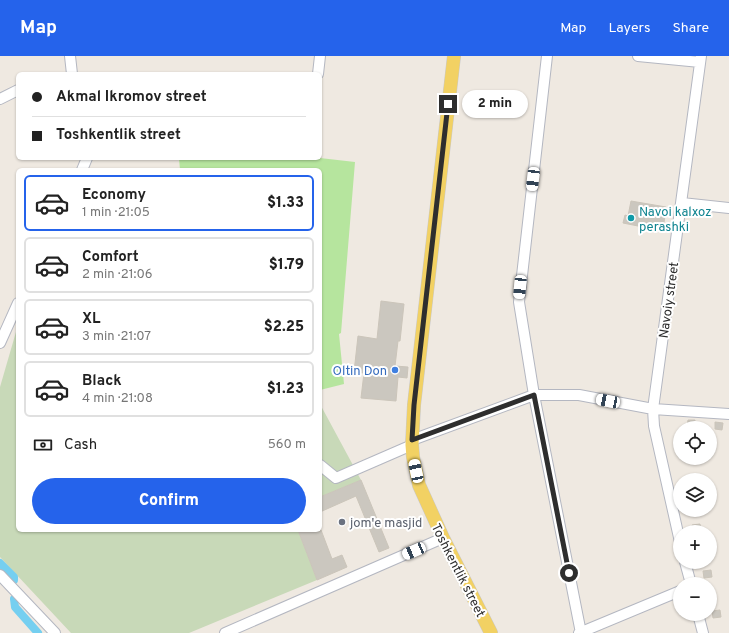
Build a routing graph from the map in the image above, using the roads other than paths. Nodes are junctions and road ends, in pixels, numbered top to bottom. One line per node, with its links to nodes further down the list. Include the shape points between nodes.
1 (70, 56): 7 (street)
2 (320, 56): 8 (street)
3 (454, 56): 18 (main road, Toshkentlik street, via 414,405)
4 (547, 56): 15 (street, via 519,302)
5 (638, 56): 6 (street)
6 (701, 59): 11 (street, Navoiy street)
7 (72, 72)
8 (318, 72)
9 (16, 91): 10 (street)
10 (0, 99)
11 (682, 203): 12 (street); 16 (street, Navoiy street)
12 (729, 208)
13 (16, 307): 14 (street)
14 (0, 343)
15 (534, 395): 16 (street, via 579,395); 18 (street); 28 (street)
16 (653, 409): 17 (street); 20 (street, Navoiy street, via 654,426)
17 (729, 414)
18 (412, 443): 19 (street, via 336,478); 21 (main road, Toshkentlik street, via 419,485)
19 (322, 467)
20 (676, 525)
21 (443, 538): 26 (street); 27 (main road, Toshkentlik street)
22 (0, 575): 25 (street)
23 (673, 594): 28 (street)
24 (700, 621): 29 (street)
25 (55, 633)
26 (225, 633)
27 (491, 633)
28 (580, 633)
29 (703, 633)

